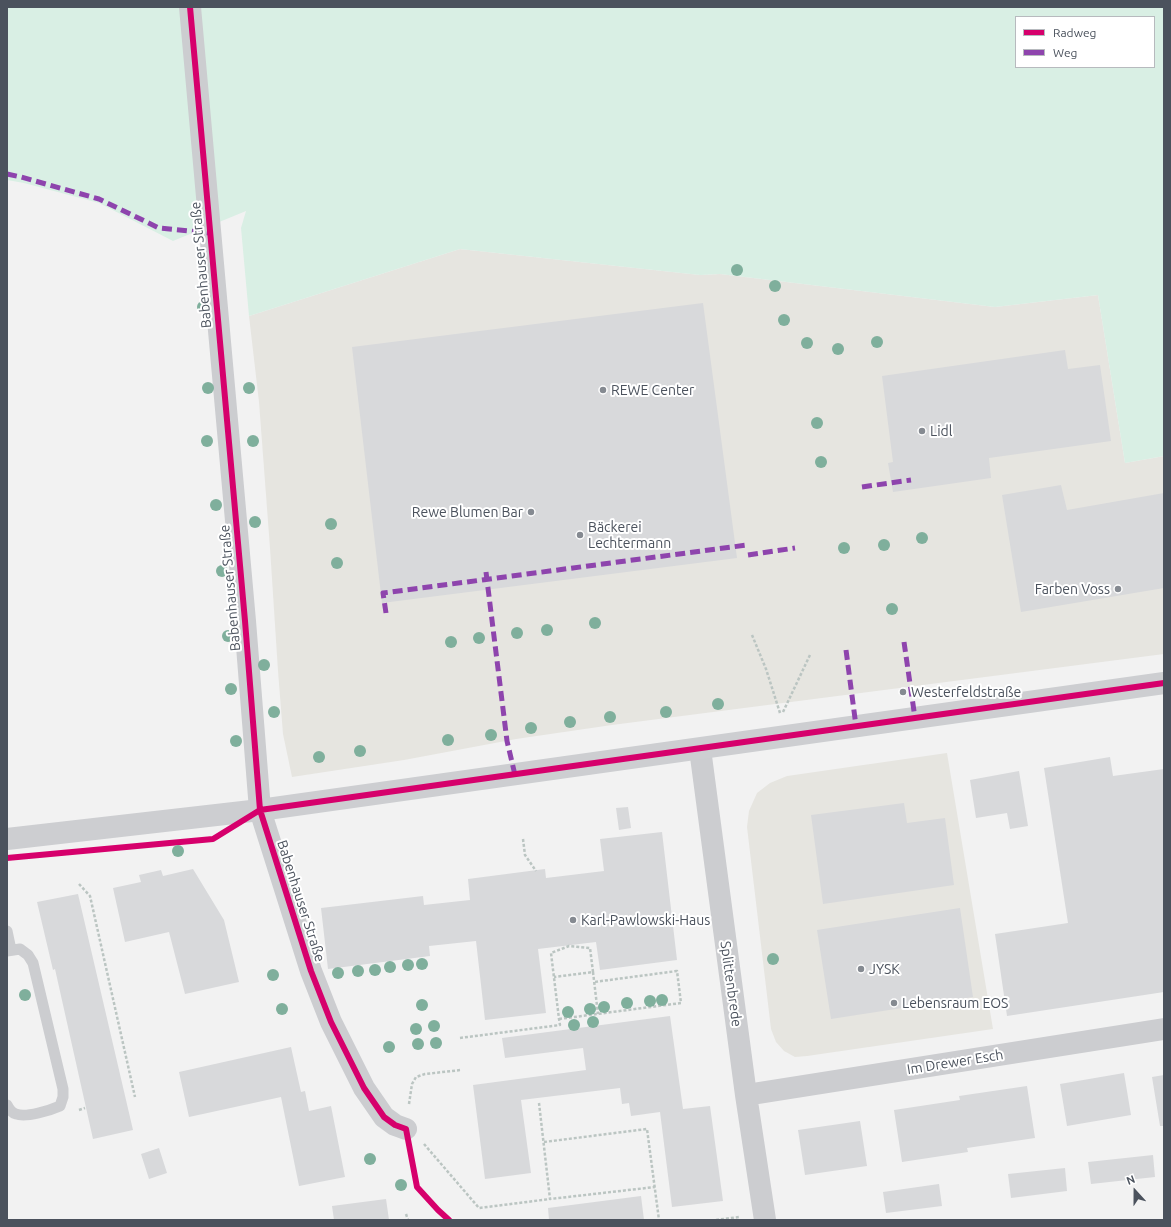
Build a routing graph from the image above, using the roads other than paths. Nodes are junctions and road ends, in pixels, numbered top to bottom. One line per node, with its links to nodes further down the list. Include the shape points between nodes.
1 (190, 7): 4 (street, Babenhauser Straße)
2 (1164, 683): 3 (main road)
3 (700, 749): 4 (main road); 9 (street, Splittenbrede)
4 (260, 810): 5 (main road); 11 (street, Babenhauser Straße, via 311,971 331,1022 364,1088 384,1117)
5 (7, 839)
6 (7, 931): 7 (lane)
7 (9, 951): 10 (lane, via 20,949 33,963 63,1097 60,1106 52,1110 22,1116 9,1110)
8 (1164, 1028): 9 (street, Im Drewer Esch)
9 (746, 1095): 12 (street, Splittenbrede)
10 (7, 1105)
11 (406, 1129)
12 (765, 1220)

